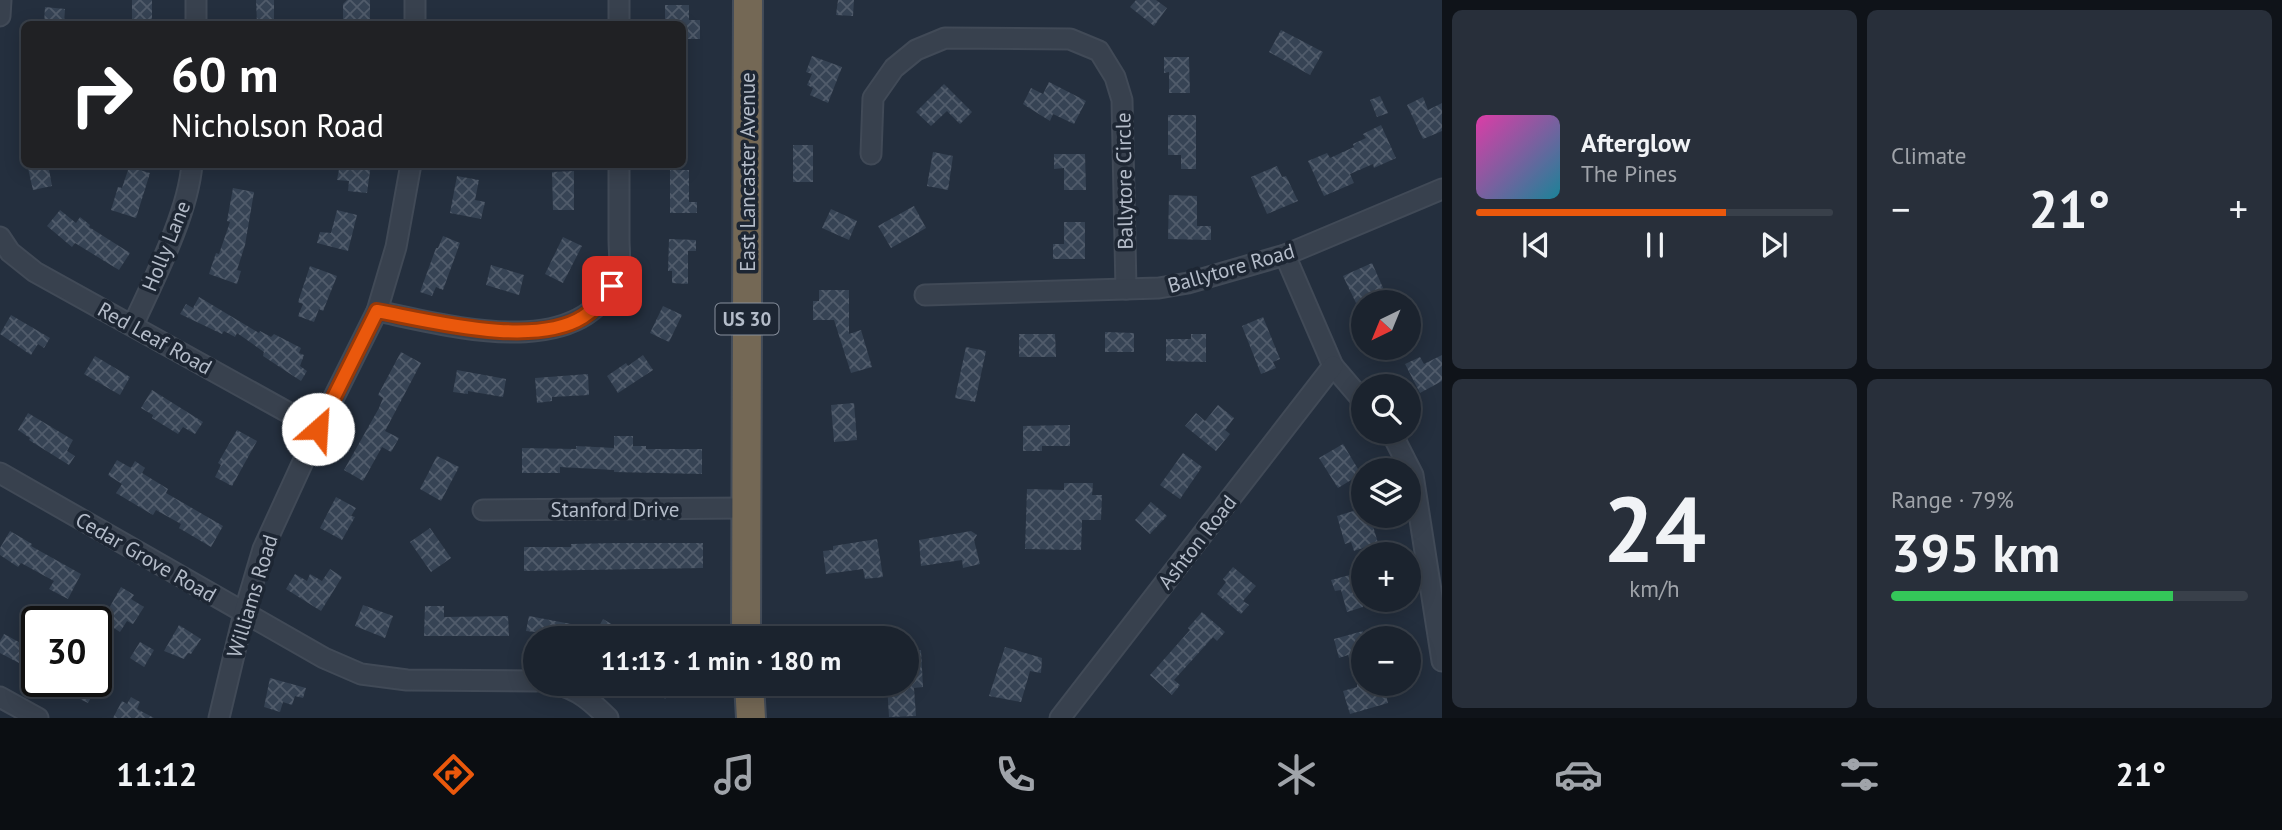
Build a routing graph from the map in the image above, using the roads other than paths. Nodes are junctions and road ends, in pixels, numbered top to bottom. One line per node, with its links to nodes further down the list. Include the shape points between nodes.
1 (1, 0): 6 (street)
2 (196, 0): 7 (street)
3 (415, 0): 8 (street)
4 (619, 0): 9 (street)
5 (748, 0): 26 (highway, East Lancaster Avenue / US 30)
6 (0, 16)
7 (197, 21)
8 (415, 21)
9 (619, 21)
10 (871, 154): 17 (street, Ballytore Circle, via 873,98 894,68 916,50 945,38 1070,38 1099,51 1122,100)
11 (192, 168): 20 (street, Holly Lane, via 165,255)
12 (410, 168): 19 (street, Williams Road, via 396,247)
13 (619, 168): 19 (street, via 619,269 599,304 583,317 539,330 476,330)
14 (1442, 189): 16 (street, Ballytore Road)
15 (0, 237): 20 (street, Red Leaf Road, via 10,252 35,272)
16 (1285, 256): 17 (street, Ballytore Road, via 1188,283); 21 (street)
17 (1126, 289): 18 (street, Ballytore Road)
18 (925, 295)
19 (377, 311): 23 (street, Williams Road)
20 (133, 325): 23 (street, Red Leaf Road)
21 (1333, 366): 22 (street); 39 (street, Ashton Road)
22 (1351, 387)
23 (318, 429): 28 (street, Williams Road, via 263,549)
24 (1397, 444): 30 (street, via 1413,475)
25 (0, 473): 28 (street, Cedar Grove Road)
26 (746, 508): 27 (street, Stanford Drive); 29 (highway, East Lancaster Avenue / US 30)
27 (483, 510)
28 (244, 613): 31 (street, Cedar Grove Road, via 361,674 407,680); 36 (street, Williams Road)
29 (746, 626)
30 (1442, 661)
31 (523, 681)
32 (584, 696): 37 (street)
33 (750, 696): 38 (highway)
34 (0, 697): 35 (street)
35 (38, 718)
36 (219, 718)
37 (608, 718)
38 (751, 718)
39 (1060, 718)

